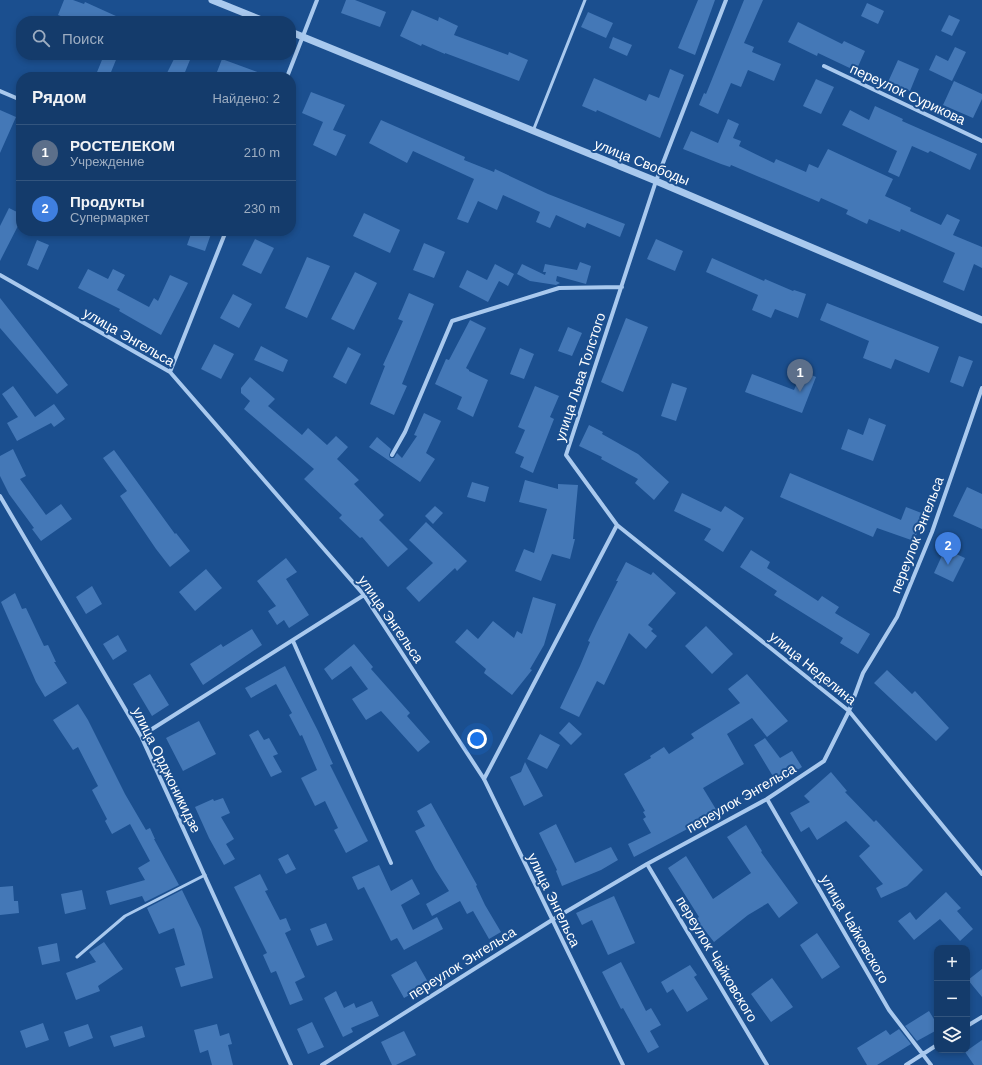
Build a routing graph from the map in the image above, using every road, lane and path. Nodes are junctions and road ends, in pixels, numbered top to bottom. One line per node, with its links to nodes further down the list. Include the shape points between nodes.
1 (212, 0): 5 (street)
2 (317, 0): 7 (street)
3 (585, 0): 14 (lane)
4 (726, 0): 16 (street, улица Льва Толстого)
5 (252, 16)
6 (296, 34): 7 (street, улица Свободы)
7 (303, 37): 8 (street); 14 (street, улица Свободы)
8 (296, 54)
9 (294, 60): 11 (street)
10 (824, 66): 15 (street, переулок Сурикова)
11 (289, 72)
12 (0, 91): 13 (street)
13 (16, 98)
14 (533, 131): 16 (street, улица Свободы)
15 (982, 141)
16 (656, 181): 19 (street, улица Льва Толстого); 20 (street, улица Свободы)
17 (224, 236): 21 (street)
18 (0, 275): 21 (street, улица Энгельса)
19 (622, 287): 23 (street, via 559,288 452,321 405,432); 25 (street, улица Льва Толстого, via 566,455)
20 (982, 320)
21 (170, 372): 26 (street, улица Энгельса)
22 (982, 388): 28 (street, переулок Энгельса, via 932,532 897,617 863,673)
23 (392, 455)
24 (0, 496): 29 (street, улица Орджоникидзе)
25 (617, 525): 28 (street, улица Неделина); 30 (street)
26 (364, 596): 27 (street); 30 (street, улица Энгельса)
27 (293, 640): 29 (street); 32 (street)
28 (849, 711): 31 (street, переулок Энгельса, via 824,761); 34 (street, улица Неделина)
29 (141, 736): 35 (street, улица Орджоникидзе)
30 (484, 780): 36 (street, улица Энгельса)
31 (767, 799): 33 (street, переулок Энгельса); 41 (street, улица Чайковского, via 889,1010)
32 (391, 863)
33 (647, 864): 36 (street, переулок Энгельса); 45 (street, переулок Чайковского)
34 (982, 874)
35 (205, 875): 37 (lane, via 124,916); 42 (street, улица Орджоникидзе)
36 (552, 920): 43 (street, переулок Энгельса); 44 (street, улица Энгельса)
37 (77, 957)
38 (982, 1017): 39 (street)
39 (970, 1024)
40 (934, 1047): 41 (street)
41 (923, 1054): 46 (street); 47 (street, улица Чайковского)
42 (291, 1065)
43 (322, 1065)
44 (623, 1065)
45 (767, 1065)
46 (906, 1065)
47 (931, 1065)

